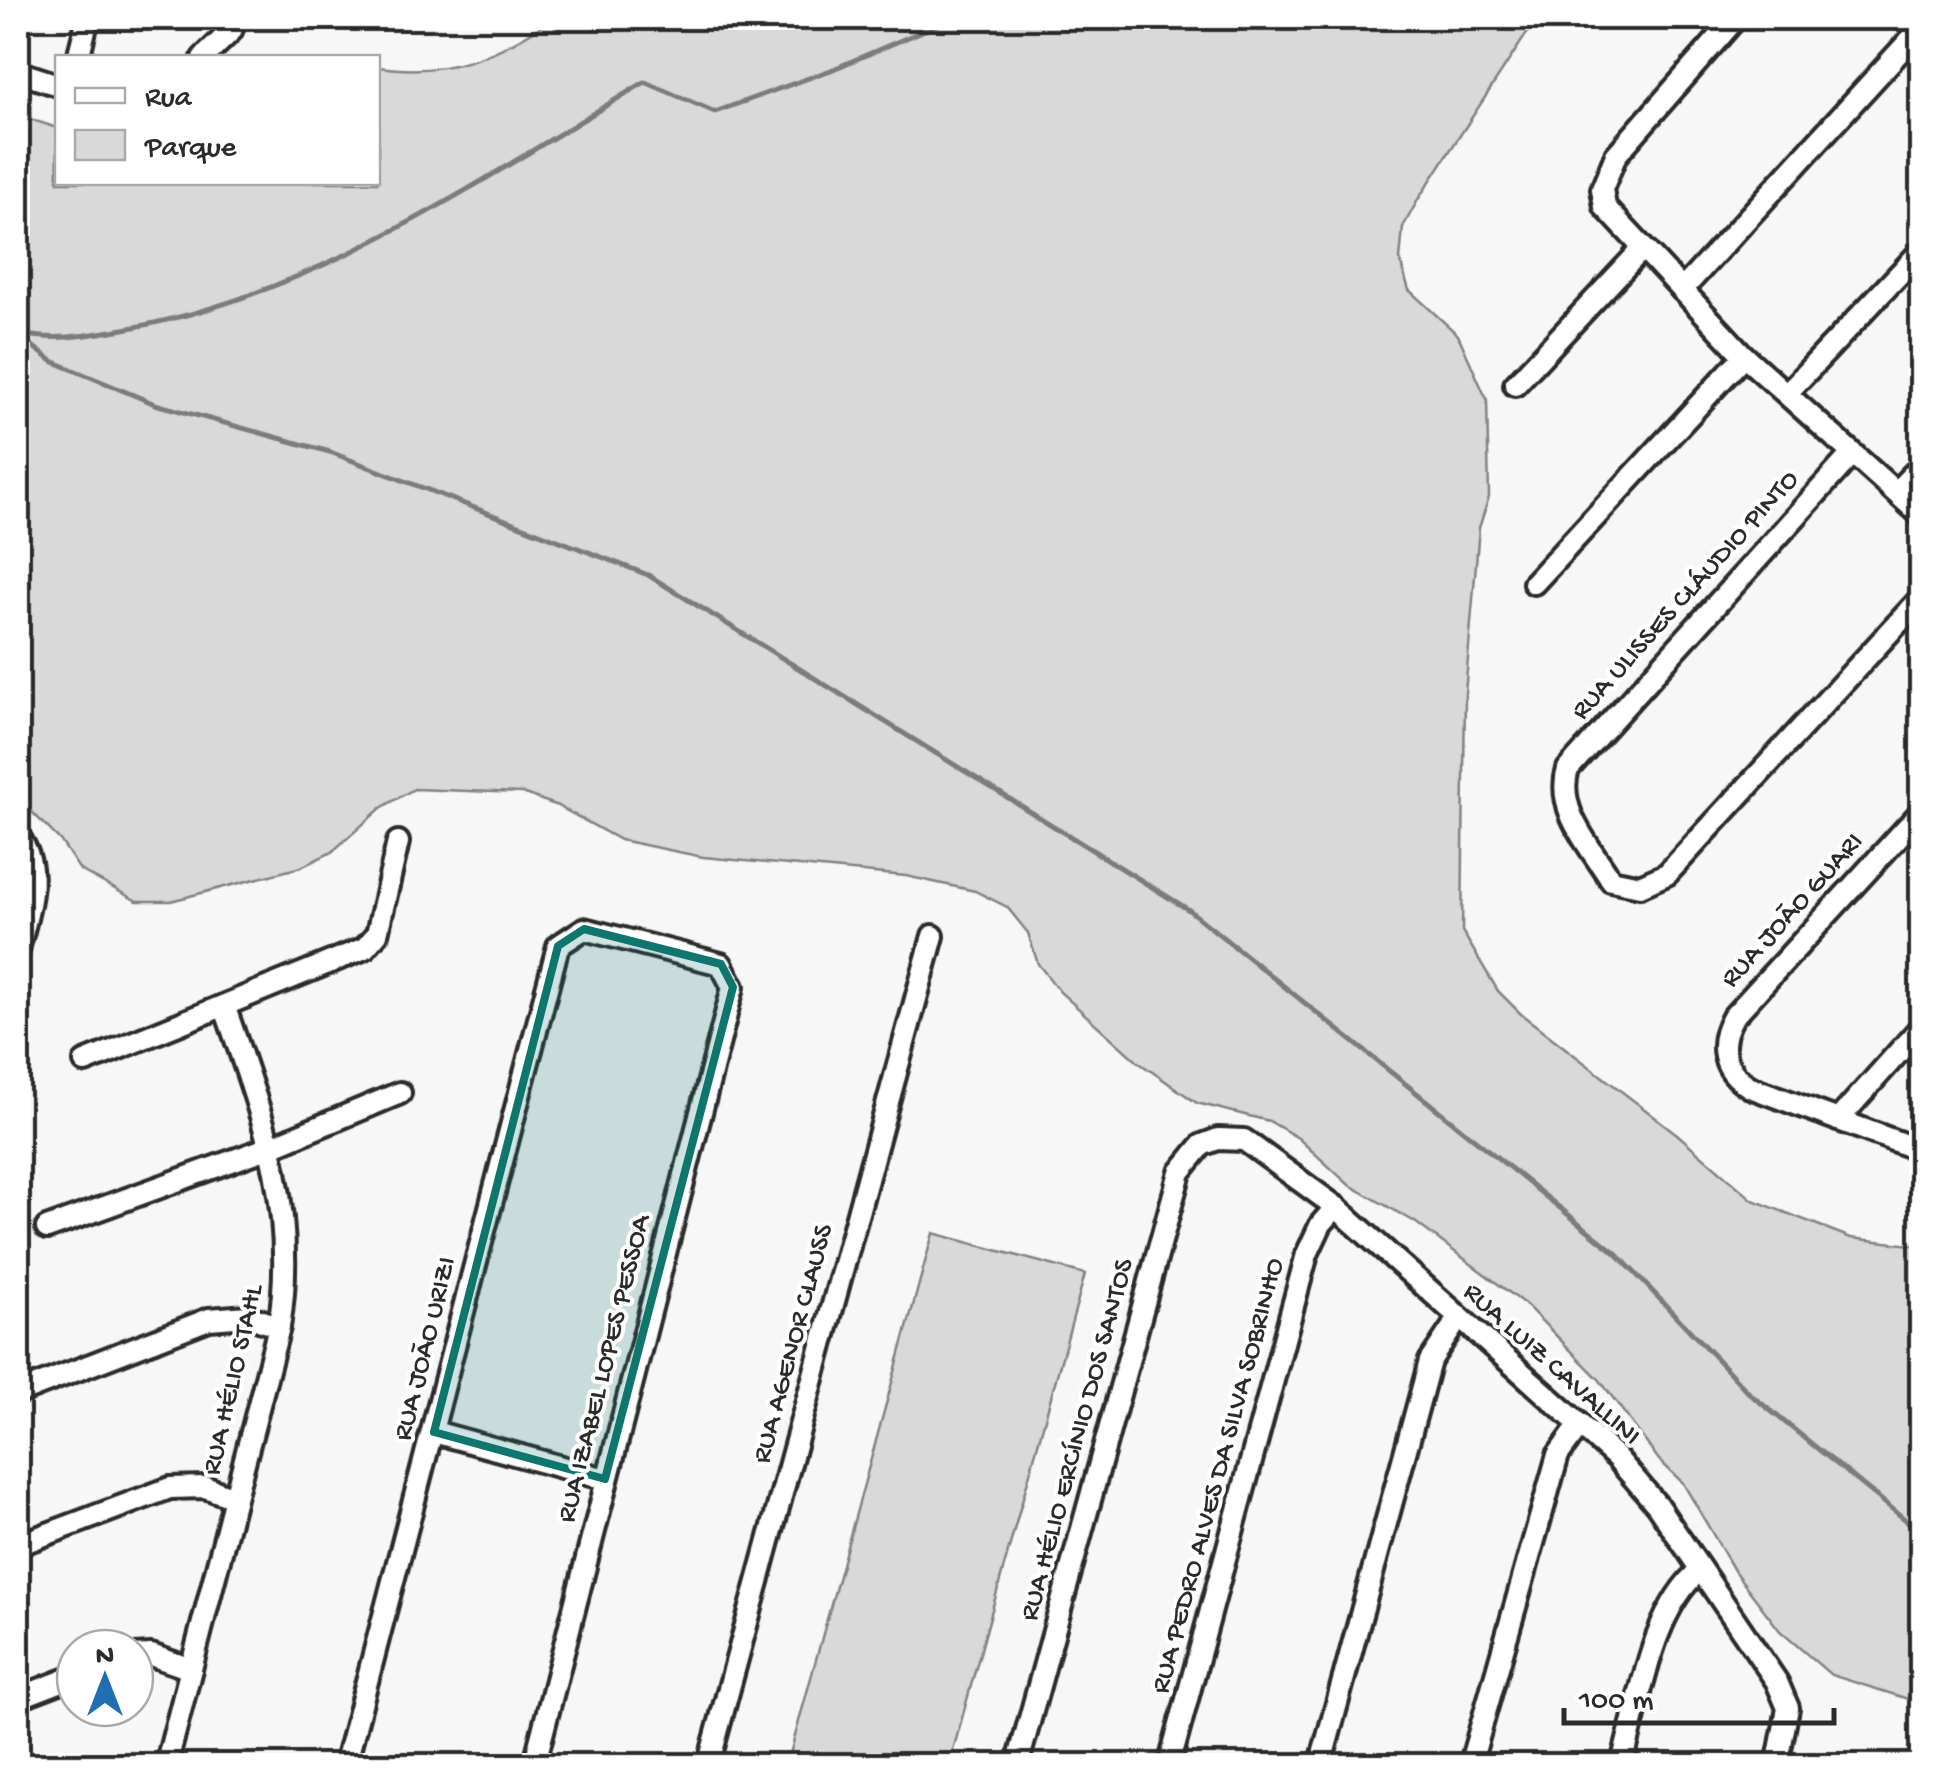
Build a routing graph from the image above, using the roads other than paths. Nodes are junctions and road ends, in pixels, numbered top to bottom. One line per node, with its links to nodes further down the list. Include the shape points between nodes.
1 (88, 18): 5 (street)
2 (236, 18): 6 (street)
3 (1736, 18): 9 (street, via 1606,171 1605,207)
4 (1922, 27): 11 (street)
5 (79, 55)
6 (206, 55)
7 (18, 72): 8 (street)
8 (55, 84)
9 (1642, 250): 11 (street); 13 (street)
10 (1922, 250): 14 (street)
11 (1682, 290): 12 (street)
12 (1744, 356): 14 (street); 19 (street)
13 (1515, 384)
14 (1787, 393): 15 (street)
15 (1852, 454): 17 (street); 20 (street, RUA ULISSES CLÁUDIO PINTO, via 1580,754 1565,779 1567,808 1611,880 1640,886 1667,874)
16 (1922, 465): 17 (street)
17 (1896, 492): 18 (street)
18 (1922, 516)
19 (1534, 583)
20 (1922, 597)
21 (1922, 811): 31 (street, RUA JOÃO GUARI, via 1726,1029 1724,1056 1738,1080)
22 (398, 842): 27 (street, via 377,934 365,948)
23 (22, 843): 26 (street, via 32,892)
24 (933, 936): 53 (street, RUA AGENOR CLAUSS)
25 (558, 946): 41 (street, RUA JOÃO URIZI); 42 (street, RUA IZABEL LOPES PESSOA, via 584,929 721,964 733,988)
26 (18, 950)
27 (225, 1008): 29 (street); 33 (street, RUA HÉLIO STAHL)
28 (1922, 1026): 31 (street)
29 (85, 1062)
30 (400, 1093): 33 (street)
31 (1838, 1120): 34 (street)
32 (1210, 1141): 35 (street, RUA LUIZ CAVALLINI, via 1252,1143); 54 (street, RUA HÉLIO ERCÍNIO DOS SANTOS, via 1180,1172)
33 (273, 1146): 36 (street); 38 (street, RUA HÉLIO STAHL, via 286,1240)
34 (1922, 1151)
35 (1336, 1207): 37 (street, RUA LUIZ CAVALLINI); 55 (street, RUA PEDRO ALVES DA SILVA SOBRINHO, via 1307,1254)
36 (47, 1228)
37 (1458, 1320): 40 (street, RUA LUIZ CAVALLINI); 56 (street, via 1430,1361)
38 (279, 1327): 39 (street, via 248,1316 209,1318); 43 (street, RUA HÉLIO STAHL)
39 (18, 1393)
40 (1580, 1425): 45 (street, RUA LUIZ CAVALLINI, via 1656,1505); 57 (street, via 1558,1455)
41 (434, 1432): 42 (street); 51 (street, RUA JOÃO URIZI)
42 (605, 1479): 52 (street, RUA IZABEL LOPES PESSOA)
43 (234, 1498): 44 (street, via 205,1487 170,1488); 47 (street, RUA HÉLIO STAHL)
44 (18, 1545)
45 (1700, 1570): 58 (street, via 1664,1616); 59 (street, RUA LUIZ CAVALLINI, via 1771,1672 1788,1708)
46 (155, 1656): 47 (street)
47 (190, 1669): 50 (street, RUA HÉLIO STAHL)
48 (55, 1684): 49 (street)
49 (18, 1698)
50 (166, 1766)
51 (345, 1766)
52 (534, 1766)
53 (708, 1766)
54 (1017, 1766)
55 (1169, 1766)
56 (1320, 1766)
57 (1470, 1766)
58 (1621, 1766)
59 (1777, 1766)

